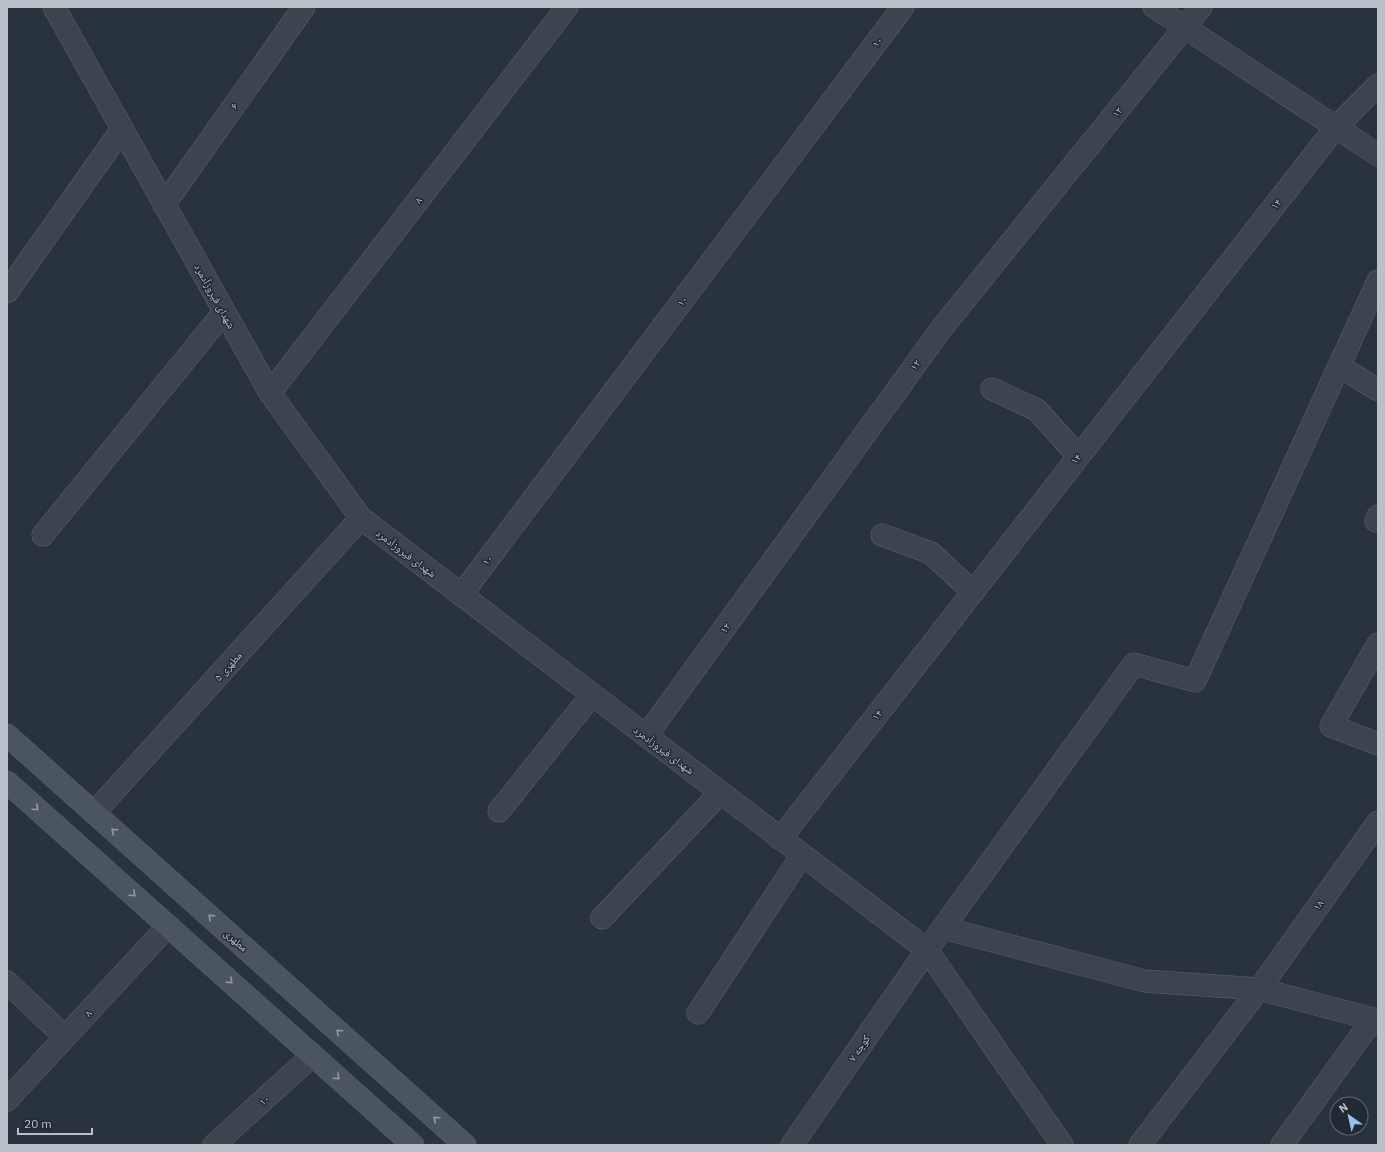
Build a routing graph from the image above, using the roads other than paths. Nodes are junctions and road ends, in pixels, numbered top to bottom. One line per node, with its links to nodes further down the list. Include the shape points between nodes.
1 (304, 7): 12 (street, ۶)
2 (567, 7): 19 (street, ۸)
3 (903, 7): 25 (street, ۱۰)
4 (1154, 7): 7 (street)
5 (1201, 7): 7 (street, ۱۲)
6 (57, 9): 10 (street, شهدای فیروزآدمرد)
7 (1185, 27): 9 (street); 29 (street, ۱۲, via 942,328)
8 (1378, 85): 9 (street, ۱۴)
9 (1336, 127): 11 (street); 20 (street, ۱۴)
10 (122, 129): 12 (street, شهدای فیروزآدمرد); 14 (street)
11 (1378, 155)
12 (164, 205): 15 (street, شهدای فیروزآدمرد)
13 (1378, 281): 16 (street)
14 (7, 292)
15 (224, 312): 19 (street, شهدای فیروزآدمرد); 22 (street)
16 (1339, 366): 18 (street); 40 (street, کوچه ۷, via 1195,681 1134,664)
17 (992, 389): 20 (street, via 1037,410)
18 (1378, 390)
19 (270, 393): 21 (street, شهدای فیروزآدمرد)
20 (1078, 456): 24 (street, ۱۴)
21 (361, 518): 25 (street, شهدای فیروزآدمرد); 34 (street, مطهری ۵)
22 (43, 535)
23 (882, 535): 24 (street, via 931,553)
24 (973, 592): 36 (street, ۱۴)
25 (461, 595): 27 (street, شهدای فیروزآدمرد)
26 (1378, 644): 30 (street, via 1331,726)
27 (592, 695): 29 (street, شهدای فیروزآدمرد); 33 (street)
28 (7, 735): 34 (main road, مطهری)
29 (646, 736): 32 (street, شهدای فیروزآدمرد)
30 (1378, 744)
31 (7, 782): 39 (main road, one-way to 39)
32 (720, 793): 36 (street, شهدای فیروزآدمرد); 38 (street)
33 (498, 811)
34 (94, 813): 51 (main road, مطهری, one-way to 34)
35 (1378, 822): 43 (street, ۱۸)
36 (780, 839): 37 (street, شهدای فیروزآدمرد)
37 (802, 855): 41 (street, شهدای فیروزآدمرد); 44 (street)
38 (602, 918)
39 (168, 926): 46 (street, ۸); 47 (main road, one-way to 47)
40 (943, 928): 41 (street, کوچه ۷); 43 (street, via 1145,981)
41 (927, 950): 52 (street, کوچه ۷); 53 (street, شهدای فیروزآدمرد)
42 (7, 982): 46 (street)
43 (1258, 989): 45 (street); 54 (street, ۱۸)
44 (698, 1013)
45 (1375, 1021): 55 (street)
46 (65, 1037): 48 (street, ۸)
47 (313, 1055): 49 (street, ۱۰); 50 (main road, one-way to 50)
48 (7, 1100)
49 (214, 1145)
50 (413, 1145)
51 (465, 1145)
52 (792, 1145)
53 (1062, 1145)
54 (1140, 1145)
55 (1282, 1145)

